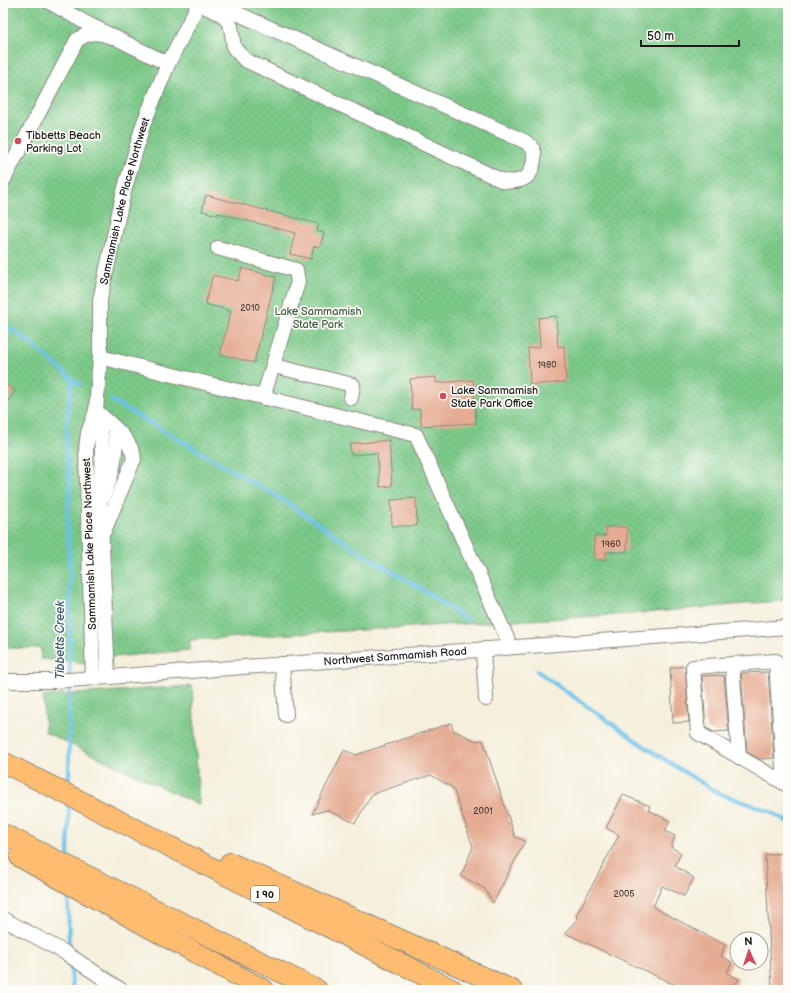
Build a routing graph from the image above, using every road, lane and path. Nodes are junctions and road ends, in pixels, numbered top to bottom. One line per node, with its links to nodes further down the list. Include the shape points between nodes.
1 (51, 3): 4 (street)
2 (199, 3): 3 (street, via 223,15 231,26 234,48 245,60 503,181 515,182 526,177 530,170 535,155 532,147 524,141); 7 (street, Sammamish Lake Place Northwest)
3 (214, 3)
4 (69, 14): 5 (street); 6 (street)
5 (112, 37): 6 (street, via 97,32 84,35); 7 (street)
6 (77, 40): 8 (street)
7 (168, 64): 10 (street, Sammamish Lake Place Northwest, via 143,124 123,195 100,300)
8 (3, 181)
9 (218, 248): 11 (street, via 296,270 298,282)
10 (100, 357): 12 (street); 13 (street, Sammamish Lake Place Northwest)
11 (274, 366): 12 (street); 14 (street, via 353,385 345,397)
12 (263, 398): 14 (street)
13 (96, 411): 15 (street); 16 (street, Sammamish Lake Place Northwest, via 102,451); 24 (street, Sammamish Lake Place Northwest, via 88,433 86,450)
14 (346, 418): 19 (street, via 416,436)
15 (115, 430): 16 (street, via 115,463); 17 (street, via 133,450 134,459)
16 (100, 503): 17 (street, Sammamish Lake Place Northwest)
17 (102, 536): 23 (street, Sammamish Lake Place Northwest)
18 (788, 627): 19 (street, Northwest Sammamish Road)
19 (511, 647): 20 (street, Northwest Sammamish Road)
20 (483, 649): 21 (street, Northwest Sammamish Road); 26 (street)
21 (282, 664): 23 (street, Northwest Sammamish Road); 27 (street)
22 (732, 664): 28 (street); 28 (street, via 693,667 698,733); 30 (street, via 776,661)
23 (108, 677): 24 (street, Northwest Sammamish Road)
24 (86, 678): 25 (street, Northwest Sammamish Road)
25 (3, 681)
26 (486, 699)
27 (286, 715)
28 (740, 757): 30 (street)
29 (3, 762): 31 (highway, I 90)
30 (786, 784)
31 (77, 799): 37 (highway, via 266,878); 41 (highway, I 90)
32 (3, 834): 34 (highway)
33 (3, 847): 34 (highway)
34 (52, 866): 35 (highway)
35 (77, 880): 39 (highway); 40 (highway)
36 (3, 919): 38 (street, via 64,952)
37 (457, 966): 42 (highway); 43 (highway)
38 (121, 990)
39 (264, 990)
40 (318, 990)
41 (453, 990)
42 (506, 990)
43 (512, 990)

